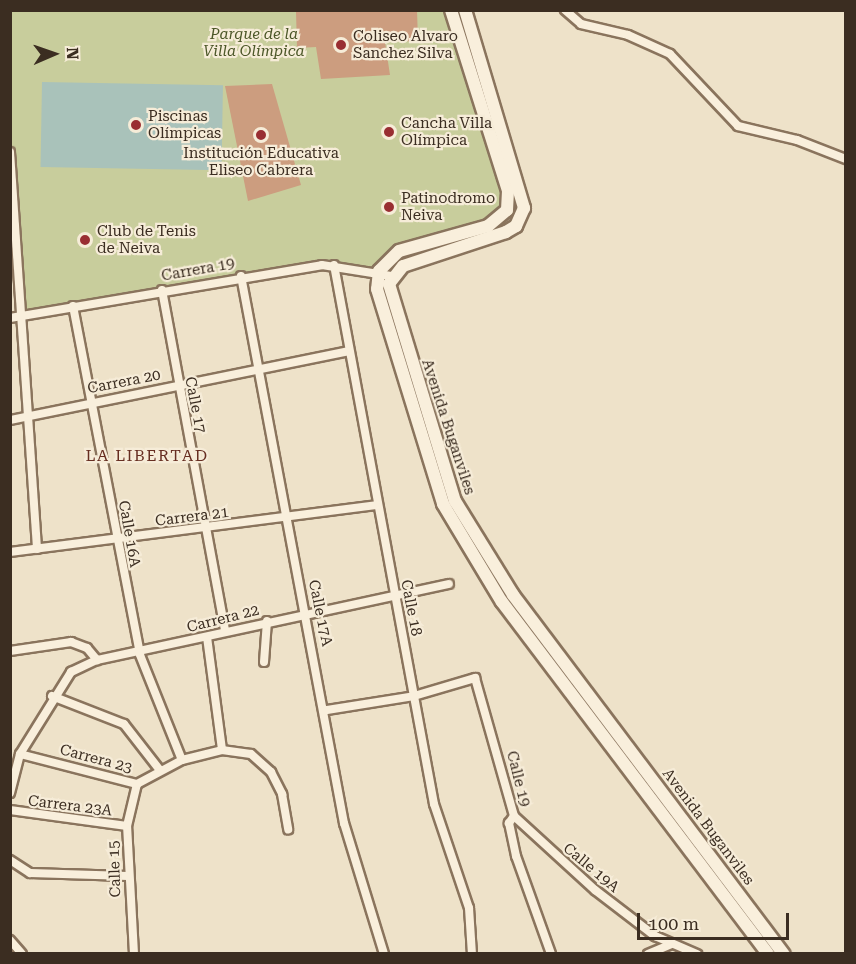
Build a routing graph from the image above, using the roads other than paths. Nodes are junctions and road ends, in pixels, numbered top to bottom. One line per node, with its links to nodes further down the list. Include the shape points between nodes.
1 (451, 10): 8 (main road, via 508,191 507,210 488,225 399,251)
2 (465, 10): 10 (main road, via 524,208 516,226 506,232 404,266)
3 (566, 10): 5 (street, via 581,24 628,35 669,54 738,126 797,140)
4 (10, 152): 6 (street)
5 (846, 159)
6 (15, 229): 13 (street)
7 (334, 265): 8 (street, Carrera 19); 9 (street, Carrera 19); 15 (street, Calle 18)
8 (378, 271): 10 (street, Carrera 19); 62 (main road, Avenida Buganviles, via 383,315 443,504 502,602)
9 (241, 276): 11 (street, Carrera 19); 16 (street, Calle 17A)
10 (391, 276): 63 (main road, Avenida Buganviles, via 389,294 455,501 513,595)
11 (162, 290): 12 (street, Carrera 19); 17 (street, Calle 17)
12 (73, 306): 13 (street, Carrera 19); 18 (street, Calle 16A)
13 (23, 316): 14 (street, Carrera 19); 19 (street)
14 (10, 318)
15 (349, 351): 16 (street, Carrera 20); 21 (street, Calle 18)
16 (259, 369): 17 (street, Carrera 20); 22 (street, Calle 17A)
17 (178, 386): 18 (street, Carrera 20); 23 (street, Calle 17)
18 (94, 402): 19 (street, Carrera 20); 24 (street, Calle 16A)
19 (30, 415): 20 (street, Carrera 20); 25 (street)
20 (10, 420)
21 (376, 505): 22 (street, Carrera 21); 28 (street, Calle 18)
22 (286, 518): 23 (street, Carrera 21); 29 (street, Calle 17A)
23 (206, 530): 24 (street, Carrera 21); 31 (street, Calle 17)
24 (116, 540): 25 (street, Carrera 21); 34 (street, Calle 16A)
25 (37, 549): 26 (street, Carrera 21)
26 (10, 552)
27 (449, 584): 28 (street, Carrera 22)
28 (396, 597): 29 (street, Carrera 22); 38 (street, Calle 18)
29 (305, 614): 30 (street, Carrera 22); 39 (street, Calle 17A)
30 (267, 621): 31 (street, Carrera 22); 36 (street)
31 (225, 631): 32 (street, Carrera 22)
32 (207, 637): 34 (street, Carrera 22); 40 (street)
33 (10, 651): 35 (street, via 71,642 87,648)
34 (140, 655): 35 (street, Carrera 22); 42 (street, Calle 16A)
35 (97, 660): 37 (street, Carrera 22, via 71,672)
36 (264, 662)
37 (52, 696): 41 (street, Carrera 22); 43 (street, via 124,724)
38 (414, 696): 39 (street); 47 (street, Calle 19, via 475,678); 58 (street, Calle 18, via 434,804 469,908)
39 (327, 710): 57 (street, Calle 17A, via 344,823)
40 (222, 750): 42 (street, Carrera 23); 49 (street, Carrera 23, via 251,754 271,772 282,794)
41 (20, 754): 44 (street, Carrera 23); 45 (street, Carrera 22)
42 (182, 760): 43 (street, Carrera 23)
43 (159, 769): 44 (street, Carrera 23)
44 (137, 784): 48 (street, Calle 15)
45 (10, 793)
46 (10, 810): 48 (street, Carrera 23A)
47 (514, 816): 53 (street, Calle 19A, via 595,890); 59 (street, Calle 19, via 510,831)
48 (127, 826): 51 (street, Calle 15)
49 (288, 829)
50 (10, 860): 51 (street, via 30,873)
51 (128, 876): 56 (street, Calle 15)
52 (10, 940): 55 (street)
53 (672, 944): 54 (street, Calle 19A); 60 (street)
54 (683, 951): 61 (street, Calle 19A)
55 (22, 954)
56 (134, 954)
57 (384, 954)
58 (472, 954)
59 (551, 954)
60 (648, 954)
61 (697, 954)
62 (768, 954)
63 (784, 954)

